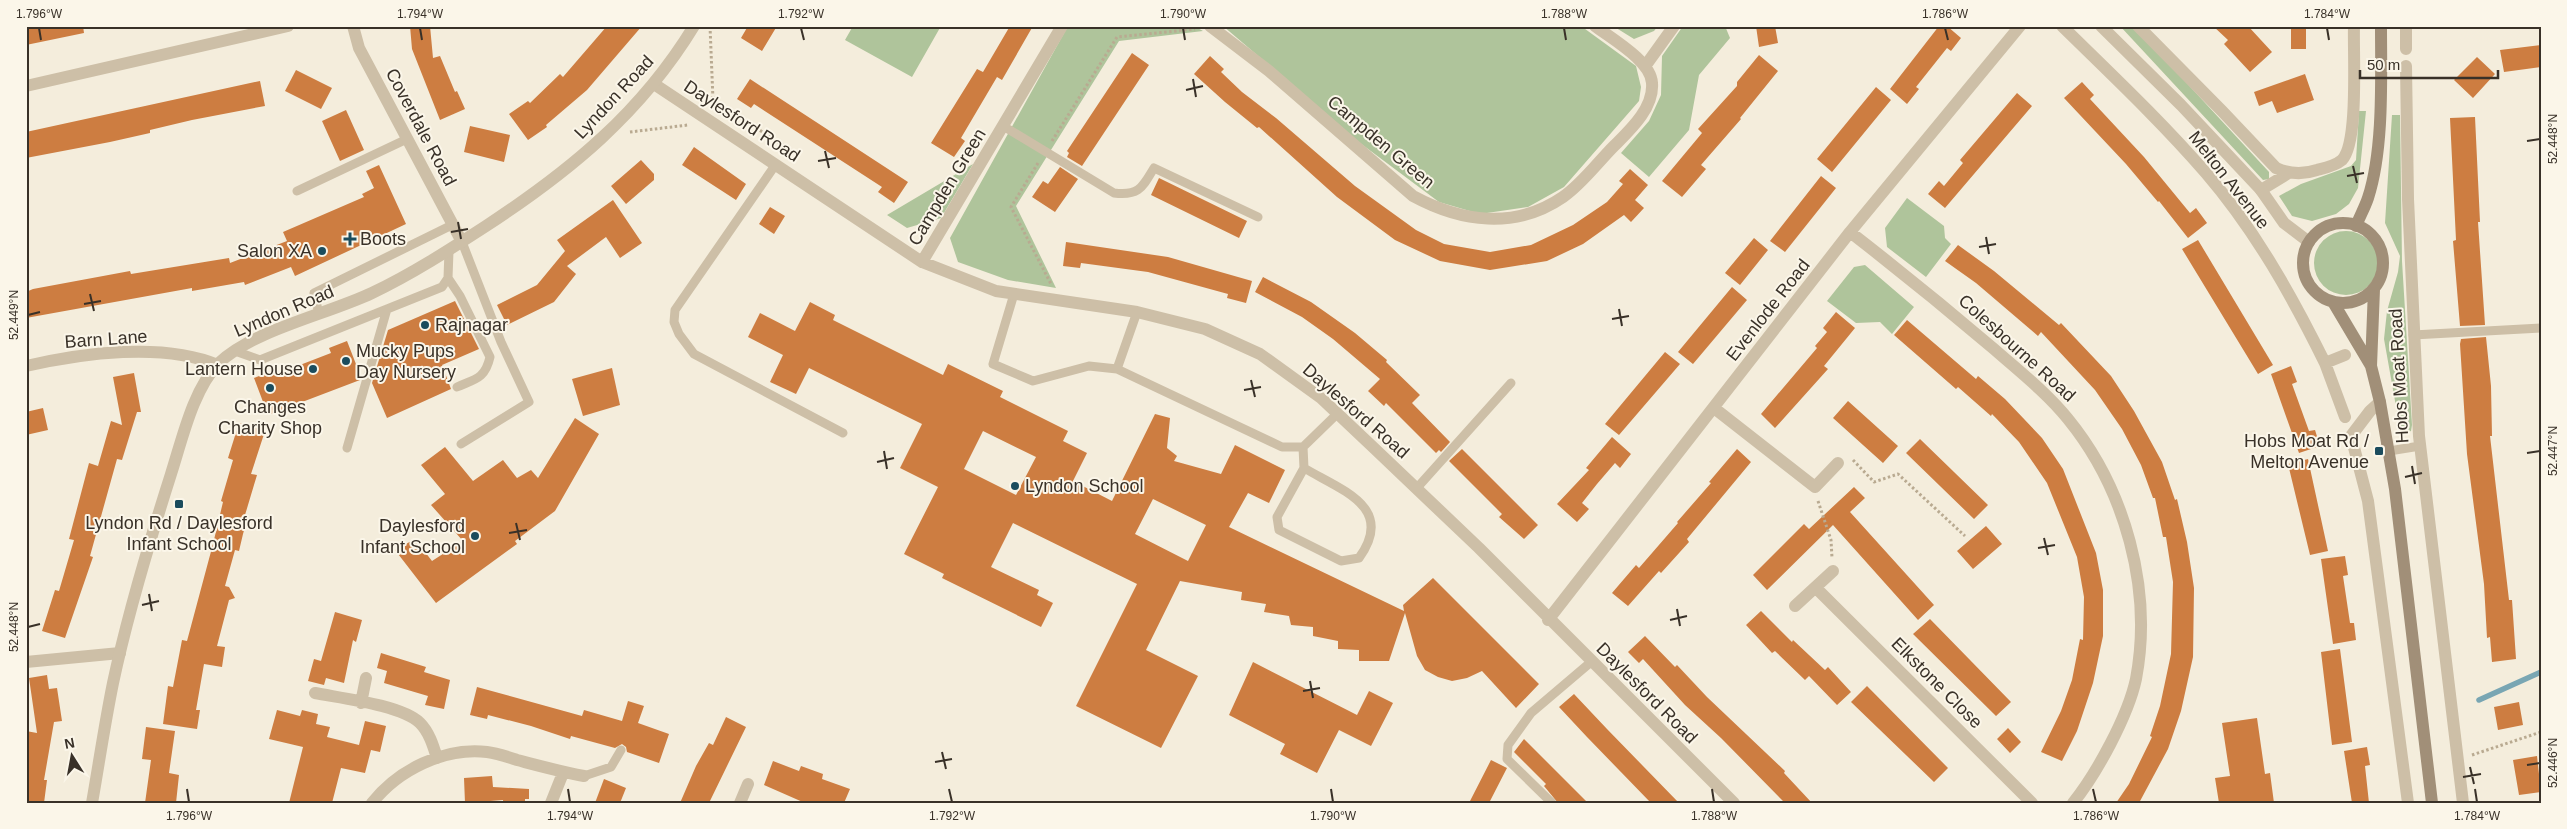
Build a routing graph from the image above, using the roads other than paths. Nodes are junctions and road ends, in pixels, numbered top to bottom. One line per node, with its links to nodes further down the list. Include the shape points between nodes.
1 (288, 26): 19 (street)
2 (353, 26): 21 (street, Coverdale Road, via 359,48)
3 (694, 26): 18 (street, Lyndon Road)
4 (1062, 26): 20 (street, Campden Green)
5 (1595, 26): 16 (street)
6 (1674, 26): 16 (street)
7 (2020, 26): 29 (street, Evenlode Road)
8 (2062, 26): 45 (street, Melton Avenue, via 2156,118 2207,174 2238,214 2292,296)
9 (2102, 26): 24 (street, Melton Avenue)
10 (2138, 26): 23 (street, via 2276,168)
11 (2354, 26): 23 (street, via 2349,149 2342,160 2321,169)
12 (2381, 26): 28 (main road, via 2380,104 2374,166 2368,197)
13 (2406, 26): 15 (street)
14 (1210, 27): 16 (street, Campden Green, via 1269,71 1413,196 1432,206 1477,219 1510,218 1539,210 1564,196 1624,136 1649,105 1652,83)
15 (2406, 49)
16 (1646, 64)
17 (2406, 66): 42 (street, Hobs Moat Road)
18 (654, 84): 22 (street, Daylesford Road); 30 (street, Lyndon Road, via 574,164)
19 (26, 86)
20 (1003, 126): 26 (lane, via 1114,193 1128,194 1141,189 1154,168); 33 (street, Campden Green)
21 (407, 139): 25 (lane); 27 (street, Coverdale Road)
22 (776, 164): 33 (street, Daylesford Road); 56 (lane, via 684,294 675,310 674,322 694,354)
23 (2287, 174): 24 (street)
24 (2261, 190): 31 (street, Melton Avenue, via 2284,223)
25 (297, 191)
26 (1258, 217)
27 (452, 225): 30 (street, Coverdale Road); 40 (lane, via 314,294)
28 (2356, 226): 31 (main road, via 2332,225); 35 (main road, via 2370,233 2380,249 2383,269)
29 (1850, 232): 53 (street, Evenlode Road); 87 (street, Colesbourne Road, via 2031,381 2068,419 2098,462 2116,499 2136,566 2140,598 2136,680 2107,749 2088,784)
30 (462, 242): 32 (street, Lyndon Road); 57 (lane, via 501,342 529,402)
31 (2309, 242): 37 (main road, via 2303,259 2306,278 2316,293)
32 (449, 251): 34 (lane); 40 (street, Lyndon Road, via 370,294)
33 (922, 262): 36 (street, Daylesford Road, via 996,291)
34 (448, 278): 38 (lane, via 442,287); 51 (lane, via 490,358 487,370 480,377)
35 (2374, 289): 37 (main road, via 2357,301); 48 (main road, Hobs Moat Road)
36 (1014, 294): 39 (street, Daylesford Road); 49 (lane, via 993,364 1033,381 1089,366)
37 (2333, 302): 48 (main road, Hobs Moat Road)
38 (387, 309): 43 (lane, via 260,360); 59 (lane)
39 (1137, 312): 49 (lane); 54 (street, Daylesford Road, via 1205,329 1260,354 1321,398)
40 (319, 314): 43 (street, Lyndon Road)
41 (2541, 328): 42 (lane)
42 (2414, 335): 58 (street, Hobs Moat Road)
43 (235, 351): 46 (street, Lyndon Road)
44 (2345, 355): 45 (street)
45 (2325, 363): 55 (street, Melton Avenue)
46 (218, 364): 47 (street, Barn Lane, via 202,358 140,351); 69 (street, Lyndon Road, via 193,404 142,566)
47 (26, 366)
48 (2371, 366): 52 (main road, Hobs Moat Road)
49 (1117, 369): 60 (lane, via 1282,447)
50 (1511, 383): 64 (lane)
51 (457, 387)
52 (2380, 402): 61 (main road, Hobs Moat Road); 88 (street, via 2351,436 2368,501)
53 (1714, 408): 62 (street, via 1815,487); 68 (street, Evenlode Road)
54 (1337, 414): 60 (lane); 64 (street, Daylesford Road)
55 (2344, 417)
56 (842, 433)
57 (460, 444)
58 (2420, 446): 61 (lane); 90 (street, Hobs Moat Road)
59 (347, 448)
60 (1303, 448): 63 (lane)
61 (2389, 451): 89 (main road, Hobs Moat Road, via 2413,623)
62 (1838, 463)
63 (1304, 468): 63 (lane, via 1277,517 1279,530 1341,560 1358,558 1370,543 1372,519 1360,501)
64 (1416, 488): 68 (street, Daylesford Road)
65 (1833, 571): 66 (street)
66 (1816, 588): 67 (street); 86 (street, Elkstone Close)
67 (1795, 606)
68 (1548, 620): 71 (street, Daylesford Road)
69 (120, 653): 70 (street); 80 (street, Lyndon Road)
70 (26, 662)
71 (1591, 662): 84 (lane, via 1531,713 1508,745 1507,759); 85 (street, Daylesford Road)
72 (366, 678): 74 (street)
73 (315, 693): 74 (street)
74 (361, 703): 76 (street, via 390,708 419,722 430,737)
75 (621, 750): 78 (lane, via 611,767)
76 (437, 758): 77 (street, via 456,753 488,752); 81 (street, via 415,766)
77 (563, 773): 78 (street); 82 (street)
78 (584, 776)
79 (748, 784): 83 (street)
80 (92, 803)
81 (372, 803)
82 (551, 803)
83 (740, 803)
84 (1552, 803)
85 (1734, 803)
86 (2032, 803)
87 (2073, 803)
88 (2408, 803)
89 (2432, 803)
90 (2463, 803)

